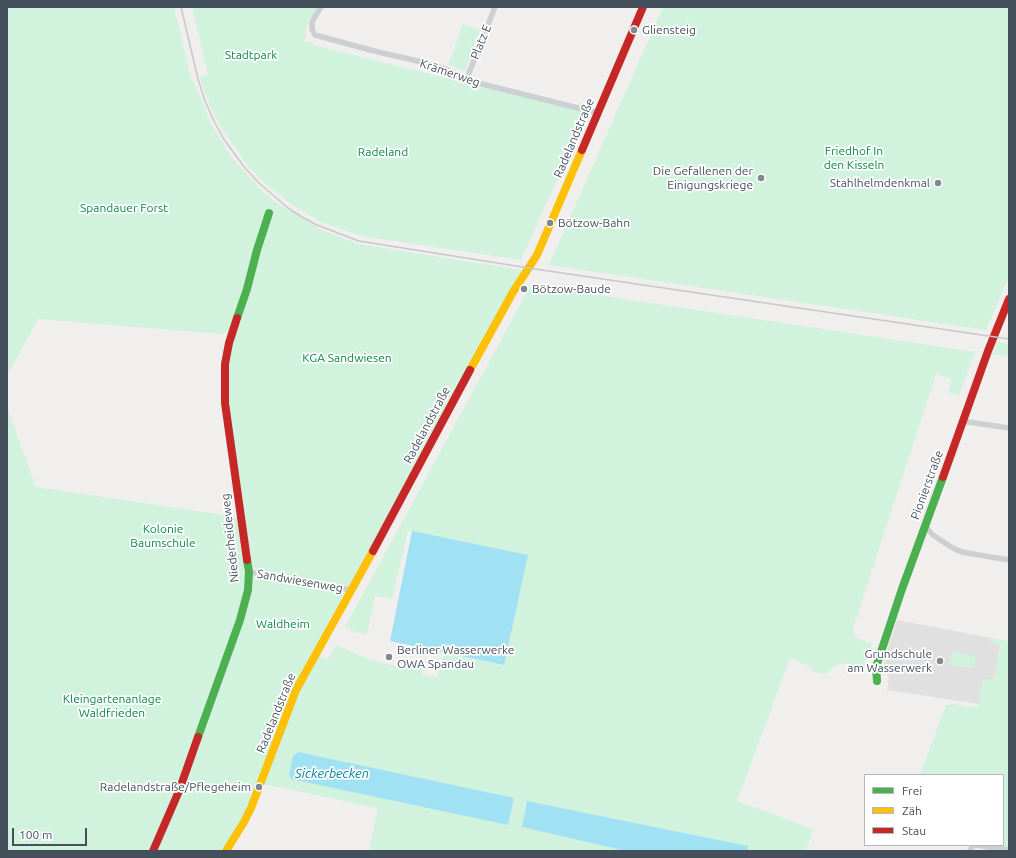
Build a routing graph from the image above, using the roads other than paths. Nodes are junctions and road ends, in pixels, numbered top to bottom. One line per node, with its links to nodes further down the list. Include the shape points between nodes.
1 (321, 7): 4 (street, Krämerweg, via 312,23 315,34 422,62)
2 (495, 7): 4 (street, Platz E)
3 (643, 7): 5 (street, Radelandstraße)
4 (467, 78): 5 (street, Krämerweg, via 474,82)
5 (598, 114): 13 (street, Radelandstraße, via 536,255)
6 (269, 213): 12 (street, Niederheideweg, via 229,343 225,364 225,403)
7 (1009, 299): 8 (street, Pionierstraße)
8 (962, 421): 9 (street); 10 (street, Pionierstraße)
9 (1009, 428)
10 (925, 526): 11 (street, via 959,551); 14 (street, Pionierstraße, via 880,654 876,667)
11 (1009, 560)
12 (249, 572): 13 (street, Sandwiesenweg); 17 (street, Niederheideweg, via 248,590 240,620 179,791)
13 (351, 590): 18 (street, Radelandstraße, via 296,690 253,803)
14 (877, 681)
15 (983, 846): 16 (street)
16 (1009, 850)
17 (153, 851)
18 (226, 851)

